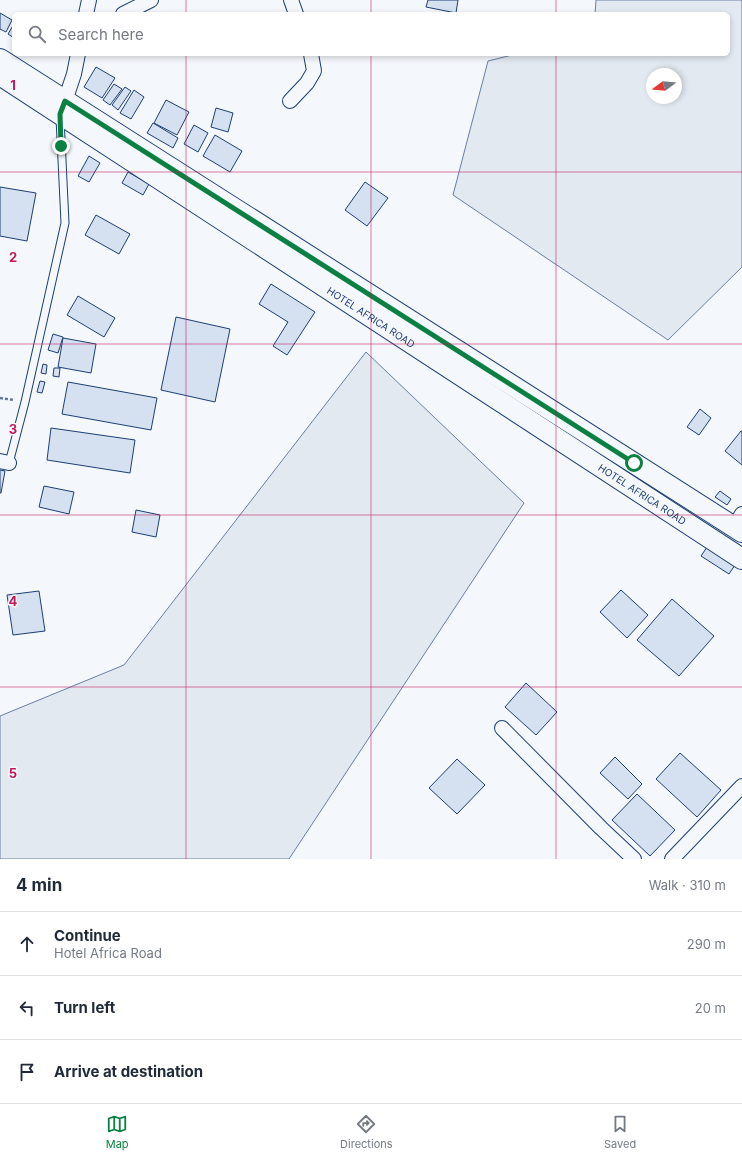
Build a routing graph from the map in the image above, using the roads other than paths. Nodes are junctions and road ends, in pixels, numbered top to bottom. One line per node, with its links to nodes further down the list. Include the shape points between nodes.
1 (89, 0): 4 (street)
2 (151, 0): 5 (street)
3 (291, 0): 6 (street)
4 (86, 12)
5 (127, 12)
6 (295, 12)
7 (78, 56): 12 (street)
8 (311, 56): 11 (street, via 314,71 307,83)
9 (0, 59): 12 (street, HOTEL AFRICA ROAD)
10 (0, 75): 12 (street, HOTEL AFRICA ROAD)
11 (290, 101)
12 (63, 108): 13 (lane, via 65,223 25,402); 14 (street, HOTEL AFRICA ROAD); 15 (street, HOTEL AFRICA ROAD)
13 (5, 462)
14 (739, 524)
15 (742, 559)
16 (502, 728): 18 (street)
17 (742, 786): 19 (street)
18 (634, 859)
19 (672, 859)

